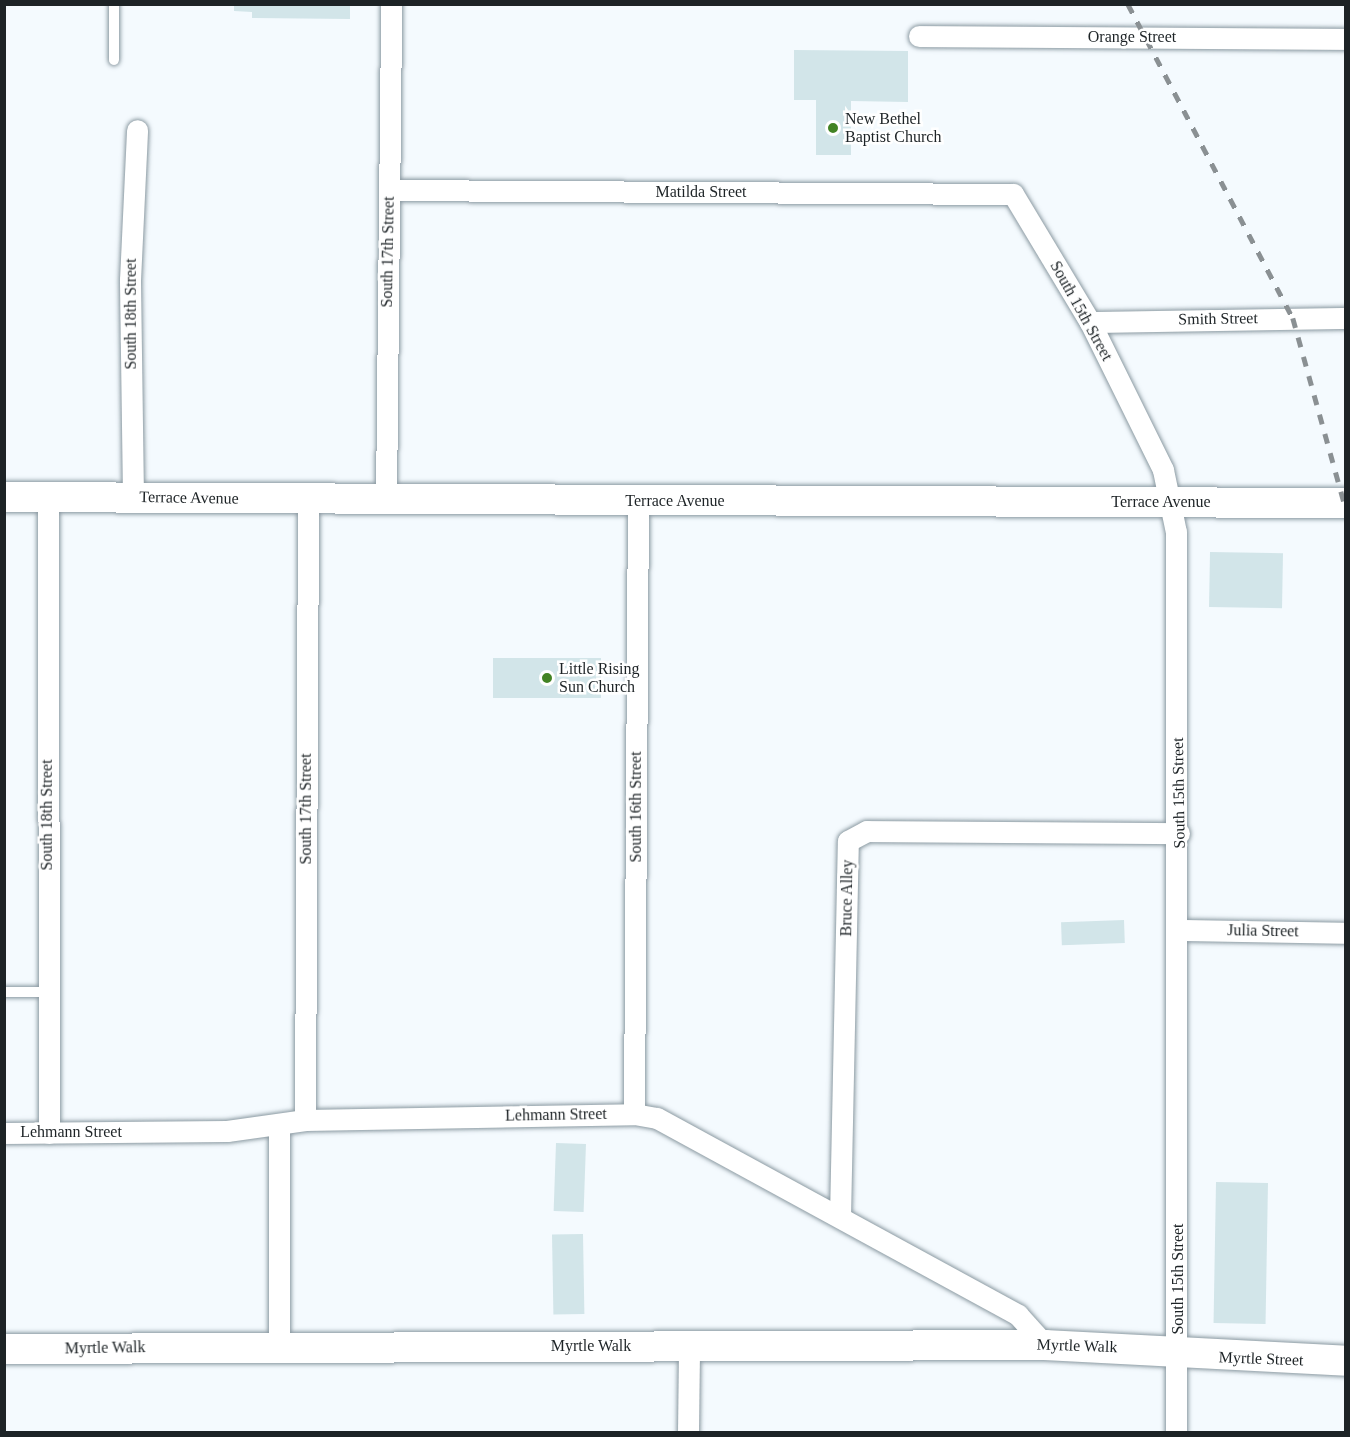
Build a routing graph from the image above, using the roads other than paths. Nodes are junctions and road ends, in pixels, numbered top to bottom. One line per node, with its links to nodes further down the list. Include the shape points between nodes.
1 (114, 4): 5 (lane)
2 (391, 4): 7 (street, South 17th Street)
3 (919, 36): 4 (street, Orange Street)
4 (1346, 39)
5 (114, 60)
6 (137, 130): 13 (street, South 18th Street, via 130,280)
7 (389, 190): 8 (street, Matilda Street); 15 (street, South 17th Street)
8 (1013, 194): 10 (street, South 15th Street)
9 (1346, 318): 10 (street, Smith Street)
10 (1090, 322): 17 (street, South 15th Street, via 1163,470)
11 (4, 497): 12 (street, Terrace Avenue)
12 (48, 497): 13 (street, Terrace Avenue); 23 (street, South 18th Street)
13 (133, 497): 14 (street, Terrace Avenue)
14 (308, 499): 15 (street, Terrace Avenue); 25 (street, South 17th Street)
15 (386, 499): 16 (street, Terrace Avenue)
16 (638, 501): 17 (street, Terrace Avenue); 24 (street, South 16th Street)
17 (1170, 502): 18 (street, Terrace Avenue); 19 (street, South 15th Street, via 1176,532)
18 (1346, 503)
19 (1179, 833): 20 (street, South 15th Street); 29 (street, Bruce Alley, via 867,831 848,841)
20 (1180, 930): 21 (street, Julia Street); 34 (street, South 15th Street)
21 (1346, 933)
22 (4, 992): 23 (lane)
23 (47, 992): 28 (street, South 18th Street)
24 (634, 1114): 25 (street, Lehmann Street); 29 (street, Lehmann Street, via 657,1118)
25 (305, 1120): 26 (street, Lehmann Street)
26 (279, 1126): 28 (street, Lehmann Street); 30 (street)
27 (4, 1132): 28 (street, Lehmann Street)
28 (49, 1133)
29 (840, 1217): 31 (street, Lehmann Street, via 1018,1315)
30 (279, 1345): 32 (street, Myrtle Walk); 33 (street, Myrtle Walk)
31 (1045, 1345): 32 (street, Myrtle Walk); 34 (street, Myrtle Walk)
32 (689, 1346): 36 (street)
33 (4, 1349)
34 (1177, 1355): 35 (street, Myrtle Street); 37 (street, South 15th Street)
35 (1346, 1361)
36 (688, 1432)
37 (1176, 1432)

